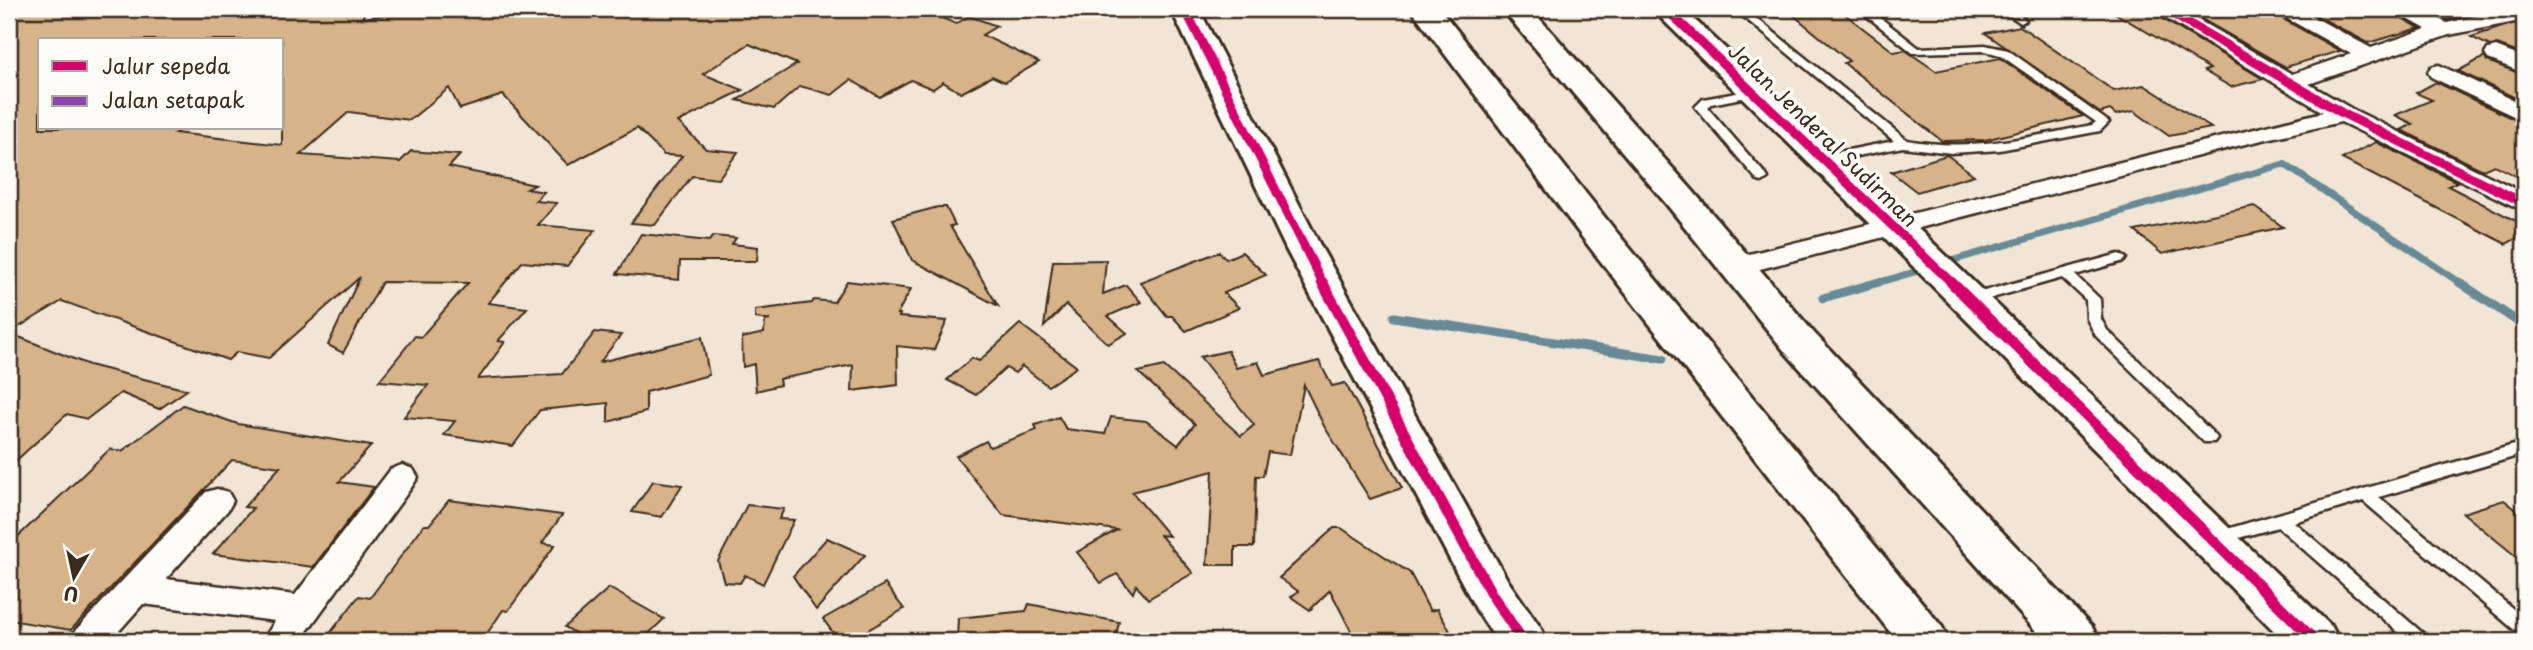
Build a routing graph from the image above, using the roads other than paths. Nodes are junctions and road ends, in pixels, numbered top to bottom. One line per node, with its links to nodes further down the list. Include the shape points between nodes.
1 (1185, 9): 44 (main road, via 1304,249 1492,595)
2 (1425, 9): 45 (main road)
3 (1516, 9): 29 (main road)
4 (1666, 9): 19 (main road, Jalan Jenderal Sudirman)
5 (1739, 9): 22 (lane)
6 (1864, 9): 22 (lane, via 1917,51 1975,48 2004,52 2103,121 2096,128 1980,149 1931,151)
7 (2004, 9): 12 (lane)
8 (2164, 9): 18 (street)
9 (2284, 9): 15 (street)
10 (2403, 9): 13 (street)
11 (2524, 9): 13 (street)
12 (2021, 20)
13 (2444, 30): 15 (street)
14 (2496, 54): 16 (street)
15 (2368, 55): 18 (street)
16 (2524, 66)
17 (2439, 72): 20 (street)
18 (2289, 83): 21 (street)
19 (1753, 93): 23 (main road, Jalan Jenderal Sudirman); 24 (lane, via 1707,101 1701,107)
20 (2524, 114)
21 (2333, 117): 25 (street); 26 (street); 27 (street)
22 (1903, 143): 23 (lane)
23 (1822, 159): 27 (main road, Jalan Jenderal Sudirman)
24 (1762, 178)
25 (2524, 203)
26 (2524, 221)
27 (1895, 227): 29 (street); 31 (main road, Jalan Jenderal Sudirman)
28 (2119, 258): 30 (lane)
29 (1737, 267): 46 (main road, via 1800,343)
30 (2066, 274): 31 (lane); 32 (lane, via 2093,299 2094,319 2101,333)
31 (1946, 279): 38 (main road, Jalan Jenderal Sudirman)
32 (2209, 439)
33 (2524, 448): 35 (lane)
34 (402, 477): 40 (street)
35 (2366, 495): 37 (lane); 41 (lane)
36 (216, 501): 39 (street)
37 (2281, 520): 38 (lane); 48 (lane)
38 (2211, 540): 47 (main road, Jalan Jenderal Sudirman)
39 (135, 589): 40 (street); 42 (street)
40 (303, 610): 43 (street)
41 (2524, 628)
42 (88, 641)
43 (280, 641)
44 (1523, 641)
45 (1925, 641)
46 (2075, 641)
47 (2315, 641)
48 (2420, 641)

